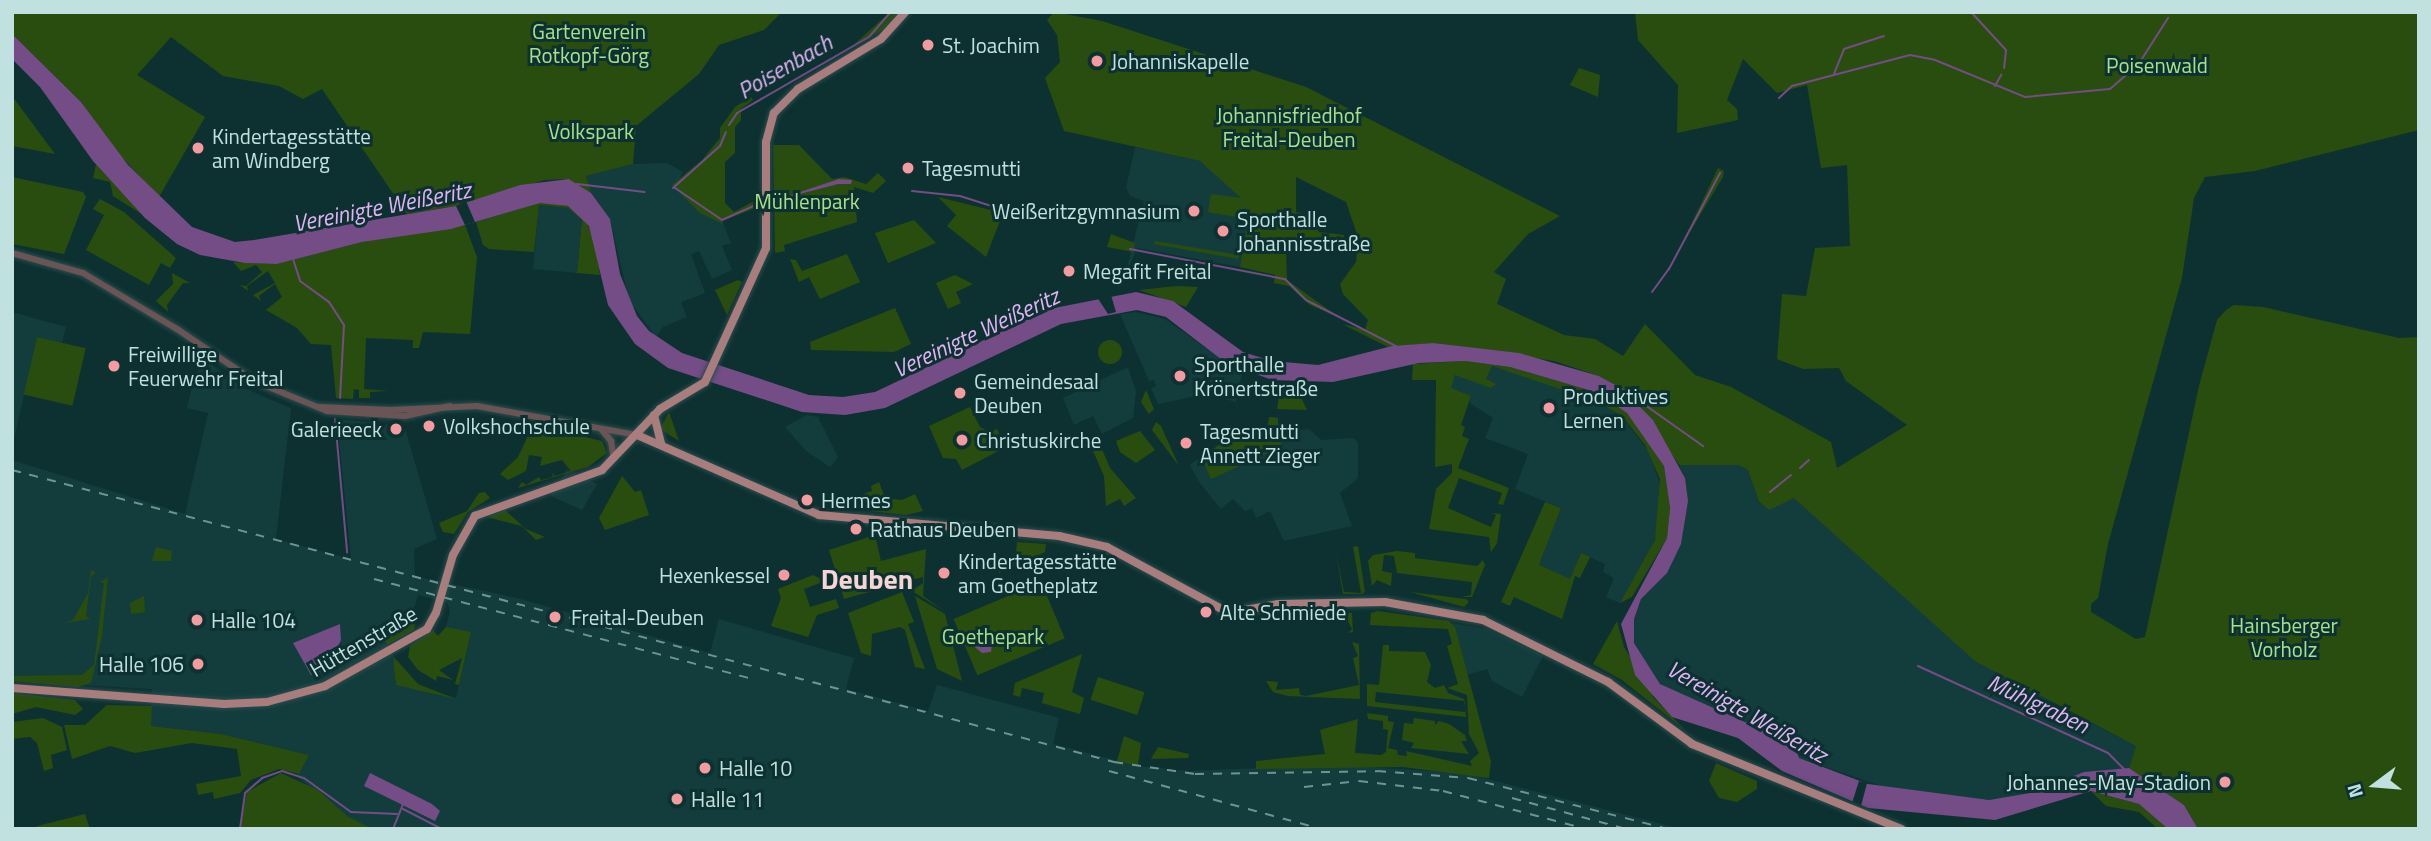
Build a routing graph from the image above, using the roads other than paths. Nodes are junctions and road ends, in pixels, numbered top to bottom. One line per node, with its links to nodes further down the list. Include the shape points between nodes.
1 (905, 12): 3 (main road, Hüttenstraße, via 881,39 798,89 774,113 766,142 766,248 705,381)
2 (12, 253): 4 (street, via 83,273 254,382 318,407 488,407)
3 (654, 415): 5 (main road, Hüttenstraße); 6 (main road)
4 (600, 427): 5 (street); 7 (street, via 611,441)
5 (637, 435): 6 (main road); 7 (main road, Hüttenstraße)
6 (661, 444): 9 (main road, via 818,515 1059,536 1107,547 1233,614 1268,605 1367,602 1483,620 1608,682 1692,744)
7 (614, 461): 8 (main road, Hüttenstraße, via 592,475 475,516 458,544 427,629 303,694 238,705)
8 (12, 688)
9 (1901, 829)

